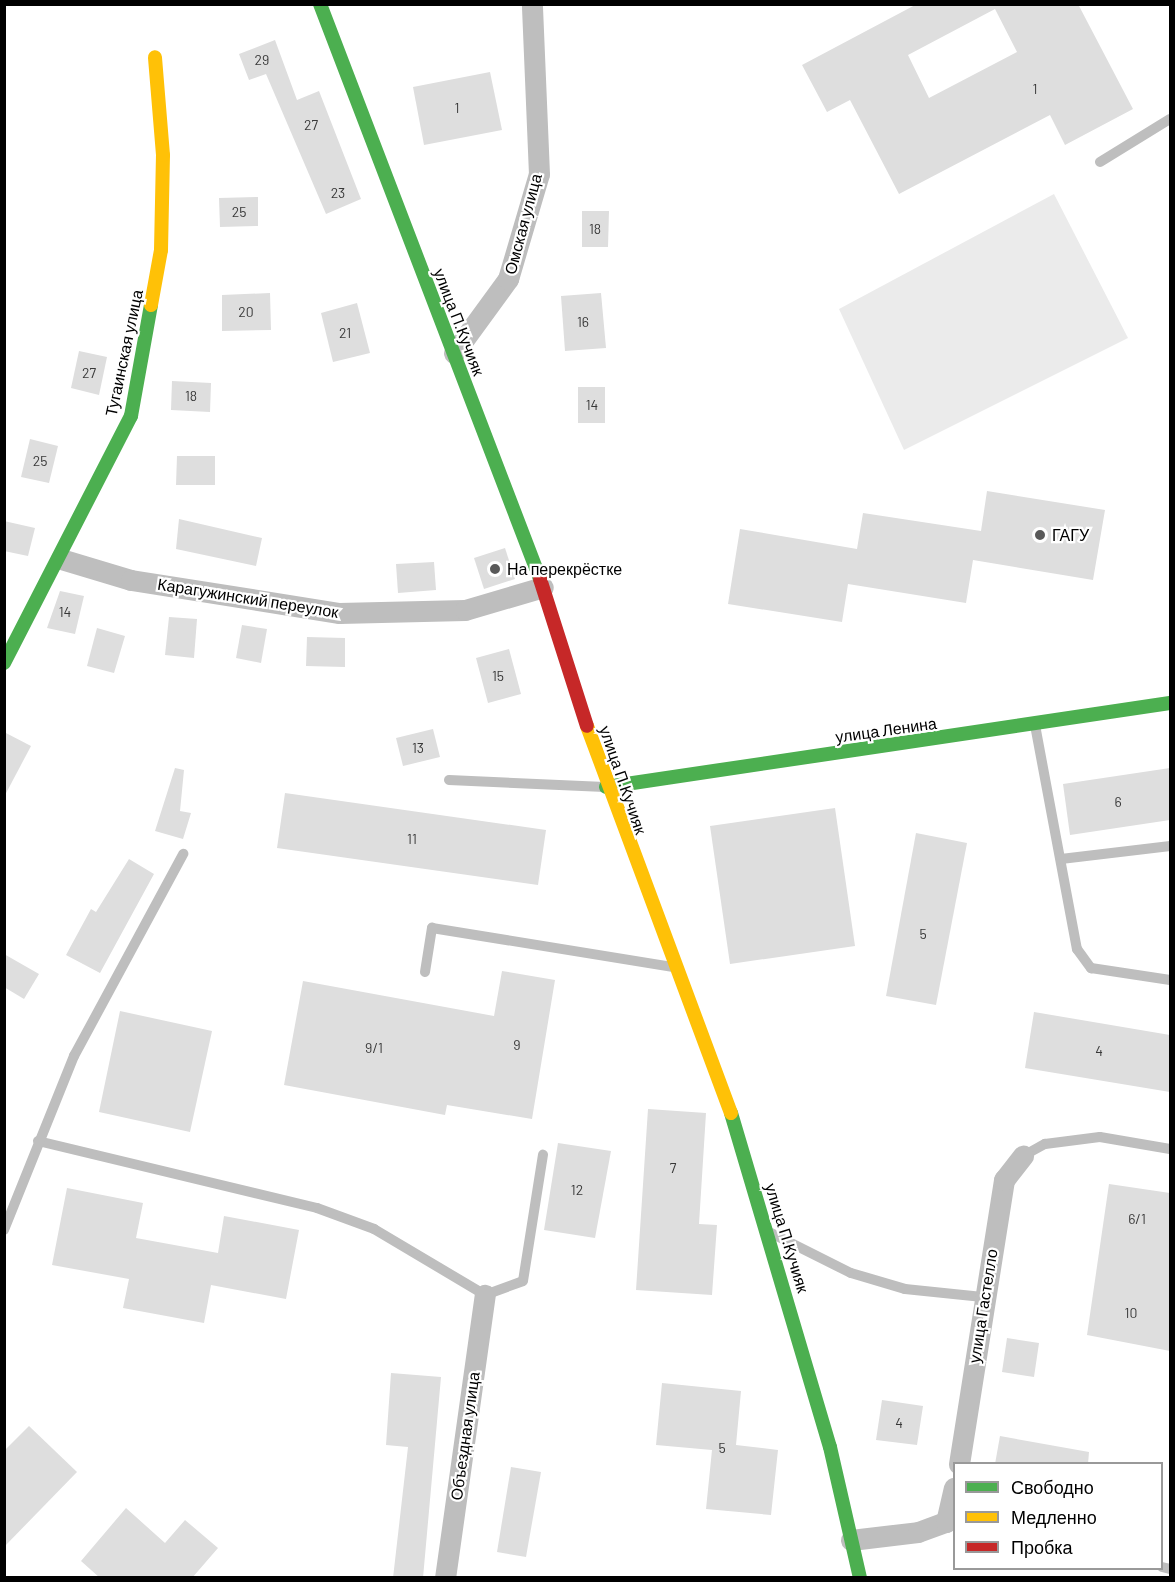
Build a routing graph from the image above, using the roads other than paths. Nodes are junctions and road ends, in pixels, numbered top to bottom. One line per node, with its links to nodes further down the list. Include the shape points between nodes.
1 (320, 4): 6 (street, улица П.Кучияк)
2 (532, 4): 6 (street, Омская улица, via 539,174 508,279)
3 (155, 57): 7 (street, Тугаинская улица, via 163,155 161,250 131,416)
4 (1170, 119): 5 (lane)
5 (1100, 162)
6 (454, 353): 8 (street, улица П.Кучияк)
7 (61, 559): 8 (street, Карагужинский переулок, via 131,580 339,613 465,610); 9 (street, Тугаинская улица)
8 (543, 587): 13 (street, улица П.Кучияк)
9 (4, 663)
10 (1170, 703): 11 (street, улица Ленина)
11 (1035, 724): 13 (street, улица Ленина); 16 (lane)
12 (449, 780): 13 (lane)
13 (606, 787): 17 (street, улица П.Кучияк)
14 (1170, 846): 16 (lane)
15 (183, 854): 20 (lane, via 74,1056)
16 (1061, 859): 19 (lane, via 1077,950 1091,968)
17 (675, 968): 18 (lane, via 432,928); 25 (street, улица П.Кучияк, via 731,1113)
18 (425, 972)
19 (1170, 980)
20 (38, 1141): 24 (lane); 26 (lane, via 317,1208 374,1229)
21 (1170, 1149): 23 (lane, via 1100,1137 1046,1144)
22 (543, 1155): 26 (lane, via 523,1281)
23 (1023, 1156): 27 (street, улица Гастелло, via 1004,1180)
24 (4, 1230)
25 (768, 1232): 27 (lane, via 851,1273 905,1289); 31 (street, улица П.Кучияк, via 831,1447)
26 (485, 1296): 32 (street, Объездная улица)
27 (983, 1297): 28 (street, улица Гастелло)
28 (959, 1462)
29 (953, 1497): 30 (street)
30 (950, 1523): 31 (street, via 918,1532)
31 (851, 1540): 33 (street, улица П.Кучияк)
32 (445, 1578)
33 (860, 1578)

